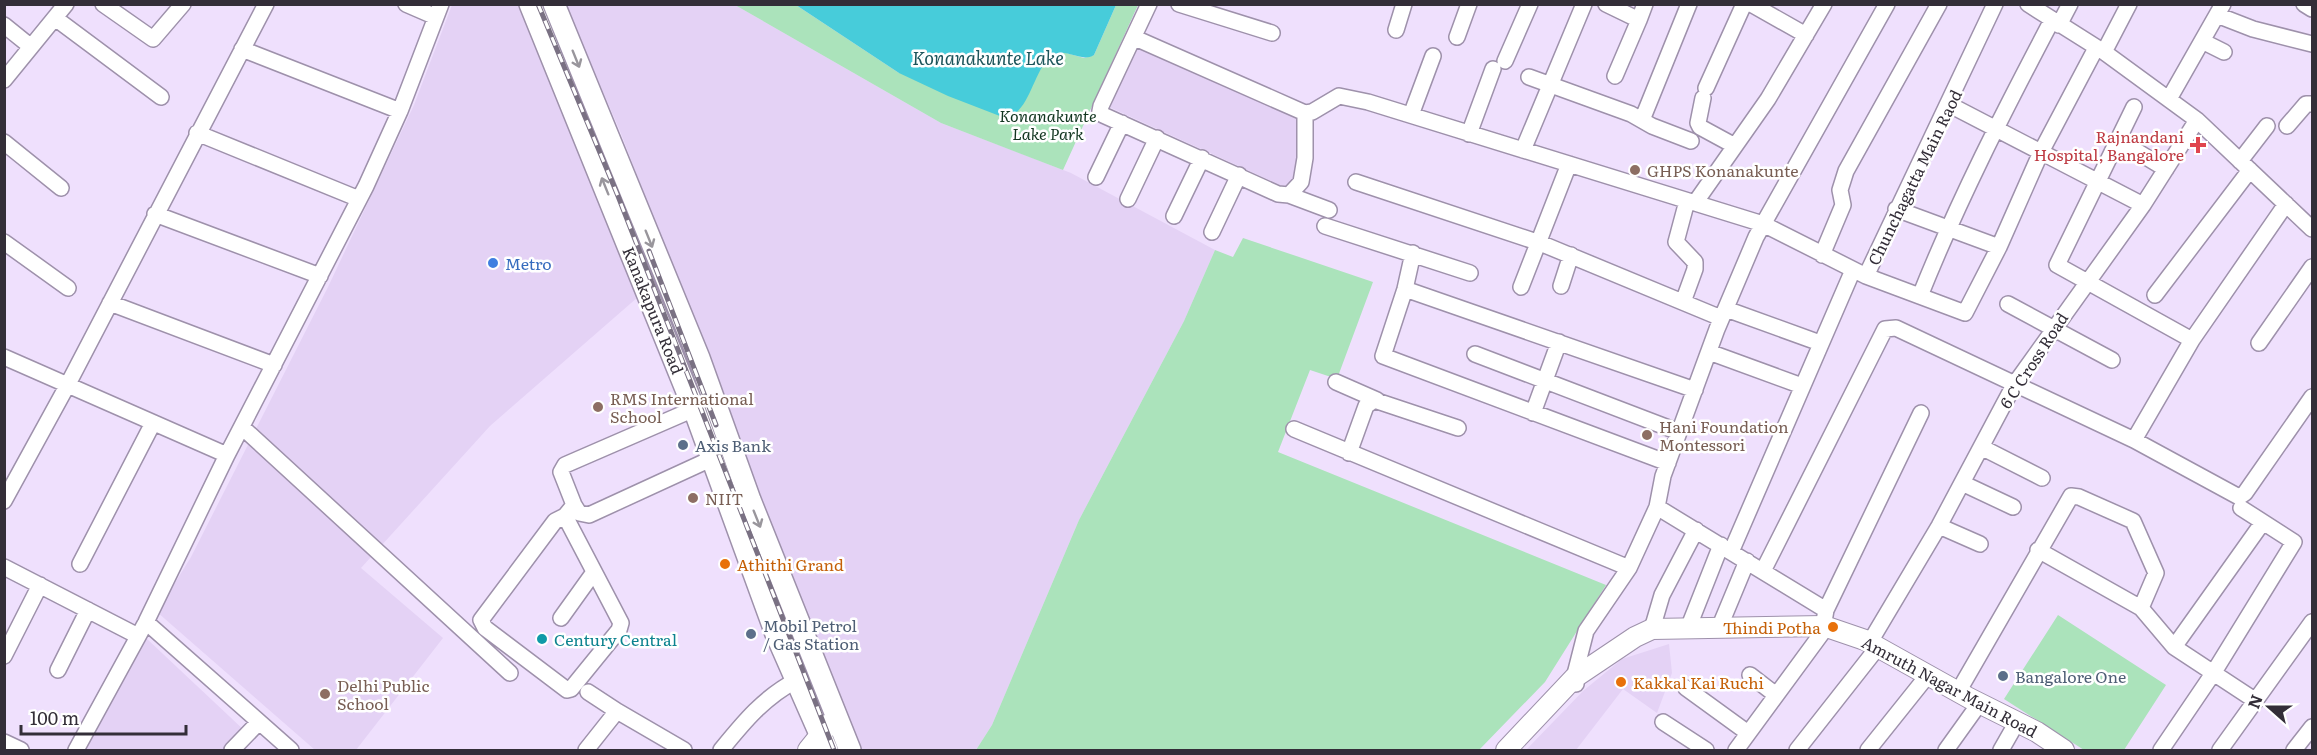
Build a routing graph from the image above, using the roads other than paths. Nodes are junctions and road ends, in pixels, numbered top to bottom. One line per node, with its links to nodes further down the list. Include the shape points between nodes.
1 (66, 4): 30 (street)
2 (103, 4): 3 (street, via 153,39)
3 (183, 4)
4 (266, 4): 42 (street)
5 (406, 4): 29 (street)
6 (530, 4): 136 (highway, Kanakapura Road, one-way to 6)
7 (554, 4): 197 (highway, Kanakapura Road, one-way to 197, via 699,358 750,500)
8 (1149, 4): 38 (street)
9 (1179, 4): 35 (street)
10 (1404, 4): 34 (street)
11 (1470, 4): 37 (street)
12 (1530, 4): 65 (street)
13 (1584, 4): 49 (street)
14 (1606, 4): 31 (street)
15 (1645, 4): 31 (street)
16 (1689, 4): 58 (street)
17 (1744, 4): 70 (street, via 1705,93 1698,123)
18 (1751, 4): 36 (street)
19 (1824, 4): 36 (street)
20 (1887, 4): 92 (street)
21 (1940, 4): 102 (street, via 1846,171 1840,190 1843,205)
22 (1995, 4): 53 (street, Chunchagatta Main Raod)
23 (2028, 4): 32 (street)
24 (2070, 4): 32 (street)
25 (2129, 4): 43 (street)
26 (2304, 4): 27 (street)
27 (2313, 9)
28 (2220, 10): 39 (street); 40 (street, via 2253,29)
29 (439, 11): 55 (street)
30 (55, 18): 41 (street); 50 (street)
31 (1639, 20): 46 (street)
32 (2055, 22): 43 (street); 63 (street)
33 (4, 25): 41 (street)
34 (1396, 30)
35 (1272, 33)
36 (1806, 35): 70 (street)
37 (1457, 37)
38 (1135, 38): 56 (street); 60 (street, via 1100,111)
39 (2202, 41): 44 (street); 51 (street)
40 (2313, 44)
41 (30, 46): 48 (street)
42 (242, 49): 55 (street); 64 (street)
43 (2100, 50): 51 (street); 72 (street)
44 (2224, 52)
45 (1433, 56): 57 (street)
46 (1615, 76)
47 (1528, 77): 49 (street)
48 (4, 80)
49 (1551, 84): 58 (street); 71 (street)
50 (160, 97)
51 (2169, 99): 59 (street)
52 (2313, 104): 62 (street, via 2306,104)
53 (1950, 105): 63 (street); 89 (street, Chunchagatta Main Raod)
54 (2134, 107): 67 (street)
55 (400, 111): 83 (street)
56 (1305, 113): 57 (street, Chunchagatta Main Raod, via 1339,96); 82 (street, via 1301,182)
57 (1411, 115): 65 (street, Chunchagatta Main Raod)
58 (1641, 120): 68 (street)
59 (2196, 120): 75 (street); 76 (street, 6 C Cross Road)
60 (1122, 123): 66 (street); 78 (street)
61 (2267, 126): 75 (street)
62 (2287, 126)
63 (1995, 128): 72 (street); 94 (street)
64 (197, 133): 83 (street); 90 (street)
65 (1470, 134): 71 (street, Chunchagatta Main Raod)
66 (1156, 138): 73 (street); 84 (street)
67 (2118, 140): 76 (street); 79 (street)
68 (1691, 141)
69 (4, 142): 81 (street)
70 (1736, 146): 85 (street)
71 (1523, 150): 74 (street, Chunchagatta Main Raod)
72 (2041, 152): 79 (street); 99 (street)
73 (1202, 158): 77 (street); 91 (street)
74 (1569, 164): 85 (street, Chunchagatta Main Raod); 98 (street)
75 (2245, 165): 86 (street); 112 (street)
76 (2166, 169): 87 (street, 6 C Cross Road)
77 (1239, 175): 82 (street); 96 (street)
78 (1096, 177)
79 (2096, 181): 87 (street); 107 (street, via 2057,265)
80 (1356, 182): 98 (street)
81 (61, 188)
82 (1288, 195): 88 (street)
83 (359, 199): 106 (street)
84 (1128, 199)
85 (1691, 202): 92 (street, Chunchagatta Main Raod); 114 (street, via 1676,242 1693,258 1695,269)
86 (2286, 204): 95 (street); 119 (street)
87 (2143, 205): 107 (street, 6 C Cross Road)
88 (1329, 210)
89 (1896, 210): 94 (street); 105 (street, Chunchagatta Main Raod)
90 (155, 214): 106 (street); 115 (street)
91 (1174, 216)
92 (1763, 224): 102 (street, Chunchagatta Main Raod); 117 (street)
93 (1325, 226): 100 (street)
94 (1947, 229): 99 (street); 113 (street)
95 (2313, 229)
96 (1212, 232)
97 (4, 242): 110 (street)
98 (1540, 243): 101 (street); 109 (street)
99 (1999, 248): 113 (street, via 1965,313)
100 (1413, 253): 104 (street); 111 (street)
101 (1571, 255): 108 (street); 114 (street)
102 (1822, 255): 105 (street, Chunchagatta Main Raod)
103 (2313, 267): 122 (street)
104 (1470, 273)
105 (1860, 273): 113 (street); 121 (street)
106 (320, 276): 127 (street)
107 (2086, 282): 118 (street, 6 C Cross Road); 119 (street)
108 (1561, 286)
109 (1521, 287)
110 (68, 288)
111 (1405, 289): 120 (street); 137 (street, via 1383,356)
112 (2155, 295)
113 (1920, 296)
114 (1683, 302): 117 (street)
115 (110, 303): 127 (street); 131 (street)
116 (2008, 304): 118 (street)
117 (1723, 313): 121 (street); 123 (street)
118 (2053, 330): 126 (street); 130 (street, 6 C Cross Road)
119 (2192, 340): 144 (street)
120 (1559, 342): 128 (street); 133 (street)
121 (1820, 343): 132 (street)
122 (2259, 343)
123 (1709, 352): 132 (street); 133 (street)
124 (1475, 354): 128 (street)
125 (4, 357): 131 (street)
126 (2112, 360)
127 (274, 365): 140 (street)
128 (1545, 381): 137 (street); 143 (street)
129 (1336, 382): 135 (street)
130 (2014, 385): 144 (street); 145 (street, 6 C Cross Road); 167 (street, via 1896,328 1885,329)
131 (67, 386): 139 (street); 152 (street)
132 (1802, 386): 161 (street)
133 (1695, 390): 143 (street)
134 (2313, 397): 144 (street, via 2239,497)
135 (1377, 400): 141 (street); 146 (street, via 1366,406)
136 (694, 409): 148 (highway, Kanakapura Road); 156 (street, via 565,465 561,472)
137 (1533, 413): 149 (street)
138 (1921, 413): 175 (street)
139 (153, 423): 147 (street); 164 (street)
140 (242, 427): 147 (street); 185 (street)
141 (1458, 428)
142 (1294, 429): 146 (street)
143 (1679, 432): 149 (street)
144 (2134, 440)
145 (1981, 447): 150 (street); 151 (street, 6 C Cross Road)
146 (1349, 453): 166 (street)
147 (227, 456): 173 (street)
148 (713, 458): 156 (street, via 589,515); 188 (highway, Kanakapura Road, via 776,634)
149 (1668, 463): 153 (street)
150 (2042, 478)
151 (1962, 483): 154 (street); 158 (street, 6 C Cross Road)
152 (4, 501)
153 (1657, 507): 159 (street); 166 (street)
154 (2013, 507)
155 (2241, 507): 157 (street)
156 (569, 511): 168 (street); 168 (street, via 555,520 482,616 482,624 563,688 571,689 620,627)
157 (2263, 522): 181 (street); 184 (street, via 2294,542)
158 (1939, 526): 160 (street); 180 (street, 6 C Cross Road)
159 (1696, 530): 161 (street); 178 (street, via 1662,595)
160 (1980, 544)
161 (1726, 548): 163 (street); 177 (street)
162 (2038, 550): 170 (street); 170 (street, via 2071,496 2130,519 2156,573); 192 (street)
163 (1748, 561): 167 (street); 176 (street)
164 (80, 564)
165 (4, 567): 169 (street)
166 (1629, 568): 189 (street, via 1586,631)
167 (1763, 571): 175 (street)
168 (594, 572): 172 (street)
169 (40, 585): 171 (street); 182 (street)
170 (2141, 608): 181 (street)
171 (88, 610): 179 (street); 183 (street)
172 (561, 618)
173 (146, 622): 179 (street); 198 (street)
174 (2313, 622): 194 (street)
175 (1826, 625): 176 (main road, Amruth Nagar Main Road); 180 (main road, Amruth Nagar Main Road); 189 (main road, Amruth Nagar Main Road, via 1666,638 1619,654); 193 (street)
176 (1720, 626): 177 (main road, Amruth Nagar Main Road)
177 (1689, 627): 178 (main road, Amruth Nagar Main Road)
178 (1652, 629): 189 (main road, Amruth Nagar Main Road, via 1635,637)
179 (138, 636): 206 (street)
180 (1874, 645): 187 (main road, Amruth Nagar Main Road); 217 (street, 6 C Cross Road)
181 (2174, 647): 184 (street)
182 (4, 656)
183 (58, 669)
184 (2214, 672): 194 (street); 222 (street)
185 (510, 673)
186 (1750, 675): 193 (street)
187 (1928, 675): 192 (main road, Amruth Nagar Main Road); 218 (street)
188 (797, 681): 204 (highway, Kanakapura Road); 211 (street, via 780,689 750,714)
189 (1576, 683): 213 (main road, Amruth Nagar Main Road); 214 (main road, Amruth Nagar Main Road)
190 (1686, 688): 202 (street)
191 (588, 692): 196 (street)
192 (1958, 692): 195 (main road, Amruth Nagar Main Road)
193 (1776, 695): 202 (street)
194 (2256, 701): 223 (street)
195 (1979, 704): 200 (main road, Amruth Nagar Main Road); 219 (street)
196 (617, 711): 209 (street); 210 (street)
197 (837, 716): 204 (main road); 212 (highway, Kanakapura Road)
198 (259, 722): 207 (street); 208 (street)
199 (1663, 722): 215 (street)
200 (2017, 722): 220 (street); 221 (main road, Amruth Nagar Main Road)
201 (2313, 727): 224 (street)
202 (1748, 733): 216 (street)
203 (4, 742): 205 (street)
204 (819, 745)
205 (21, 750)
206 (75, 750)
207 (232, 750)
208 (291, 750)
209 (586, 750)
210 (684, 750)
211 (721, 750)
212 (849, 750)
213 (1506, 750)
214 (1515, 750)
215 (1706, 750)
216 (1736, 750)
217 (1797, 750)
218 (1868, 750)
219 (1946, 750)
220 (2001, 750)
221 (2064, 750)
222 (2161, 750)
223 (2220, 750)
224 (2294, 750)

